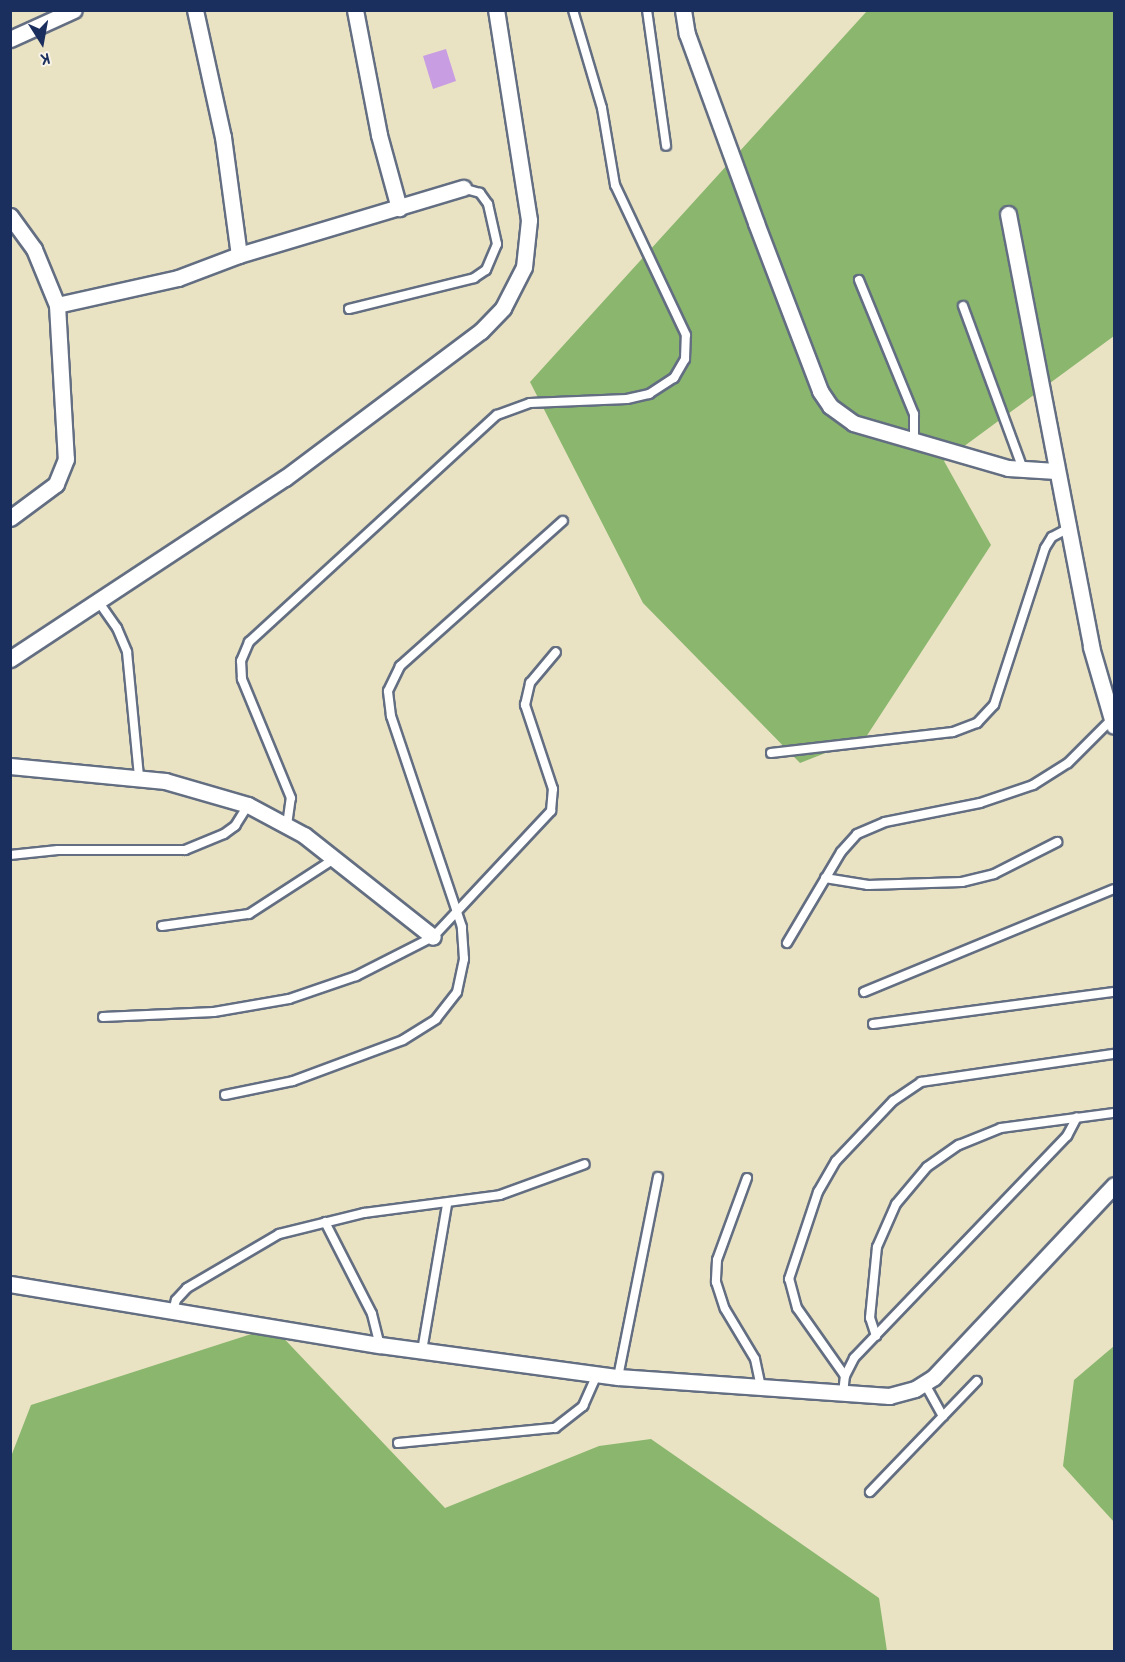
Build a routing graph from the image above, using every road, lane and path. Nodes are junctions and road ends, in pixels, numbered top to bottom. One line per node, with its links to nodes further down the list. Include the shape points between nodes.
1 (74, 10): 8 (street)
2 (195, 10): 14 (street, via 223,137)
3 (355, 10): 11 (street, via 379,135)
4 (496, 10): 25 (street, via 529,220 524,267 512,296 481,331 294,471)
5 (573, 10): 33 (lane, via 602,108 615,185 686,335 685,359 674,378 639,397 530,403 496,415 249,642 241,661 242,679 291,798)
6 (647, 10): 9 (lane)
7 (684, 10): 19 (street, via 687,33 820,391 844,419)
8 (10, 39)
9 (666, 146)
10 (463, 188): 11 (street); 18 (lane, via 480,193 488,204 497,244 486,270 474,278)
11 (399, 208): 14 (street)
12 (1008, 214): 21 (street)
13 (10, 216): 16 (street, via 34,249)
14 (239, 255): 16 (street, via 178,278)
15 (859, 280): 19 (lane, via 914,414)
16 (57, 305): 22 (street, via 64,468 50,490)
17 (963, 306): 20 (lane)
18 (349, 309)
19 (914, 441): 20 (street)
20 (1023, 470): 21 (street)
21 (1056, 471): 24 (street)
22 (10, 518)
23 (563, 521): 39 (lane, via 400,666 390,682 388,708)
24 (1067, 529): 28 (street, via 1091,646); 29 (lane, via 1052,537 1045,548 994,705 977,723 953,732)
25 (98, 601): 27 (street); 31 (lane, via 117,628 127,652)
26 (556, 652): 39 (lane, via 530,683 525,705 553,789 551,811)
27 (10, 659)
28 (1113, 723): 37 (lane, via 1068,763 1033,785 980,804 866,829 848,842)
29 (771, 753)
30 (10, 766): 31 (street)
31 (139, 777): 32 (street, via 191,786)
32 (248, 805): 33 (street); 35 (lane, via 235,826 224,834 185,850 58,850)
33 (287, 825): 36 (street)
34 (1057, 842): 37 (lane, via 994,874 962,882 868,885)
35 (10, 855)
36 (334, 859): 40 (lane, via 249,914); 41 (street)
37 (825, 878): 42 (lane)
38 (1114, 889): 43 (lane)
39 (458, 911): 41 (lane); 48 (lane, via 464,959 457,992 426,1028 312,1075)
40 (162, 926)
41 (433, 937): 45 (lane, via 356,976 290,999 214,1012)
42 (787, 943)
43 (864, 992)
44 (1114, 992): 46 (lane)
45 (103, 1017)
46 (873, 1024)
47 (1114, 1054): 63 (lane, via 921,1082 893,1101 836,1161 818,1192 789,1279 797,1308)
48 (225, 1095)
49 (1114, 1113): 50 (lane)
50 (1077, 1117): 59 (lane, via 1067,1136); 59 (lane, via 1001,1128 972,1138 942,1155 915,1178 892,1211 878,1247 870,1318)
51 (585, 1164): 55 (lane, via 518,1190)
52 (658, 1177): 64 (lane)
53 (747, 1178): 67 (lane, via 717,1260 716,1282 725,1309 755,1359)
54 (1114, 1185): 66 (street)
55 (447, 1205): 56 (lane, via 364,1213); 61 (lane)
56 (325, 1222): 58 (lane, via 289,1230 259,1243 187,1288 176,1300); 60 (lane, via 372,1314)
57 (10, 1284): 58 (street)
58 (173, 1311): 60 (street)
59 (876, 1336): 63 (lane, via 854,1358)
60 (380, 1345): 61 (street)
61 (422, 1351): 62 (street)
62 (597, 1375): 64 (street); 70 (lane, via 583,1406 555,1428)
63 (846, 1376): 68 (lane)
64 (618, 1377): 67 (street)
65 (976, 1381): 69 (lane)
66 (925, 1384): 68 (street, via 889,1396); 69 (lane)
67 (761, 1388): 68 (street)
68 (843, 1394)
69 (943, 1416): 71 (lane)
70 (398, 1443)
71 (870, 1492)

